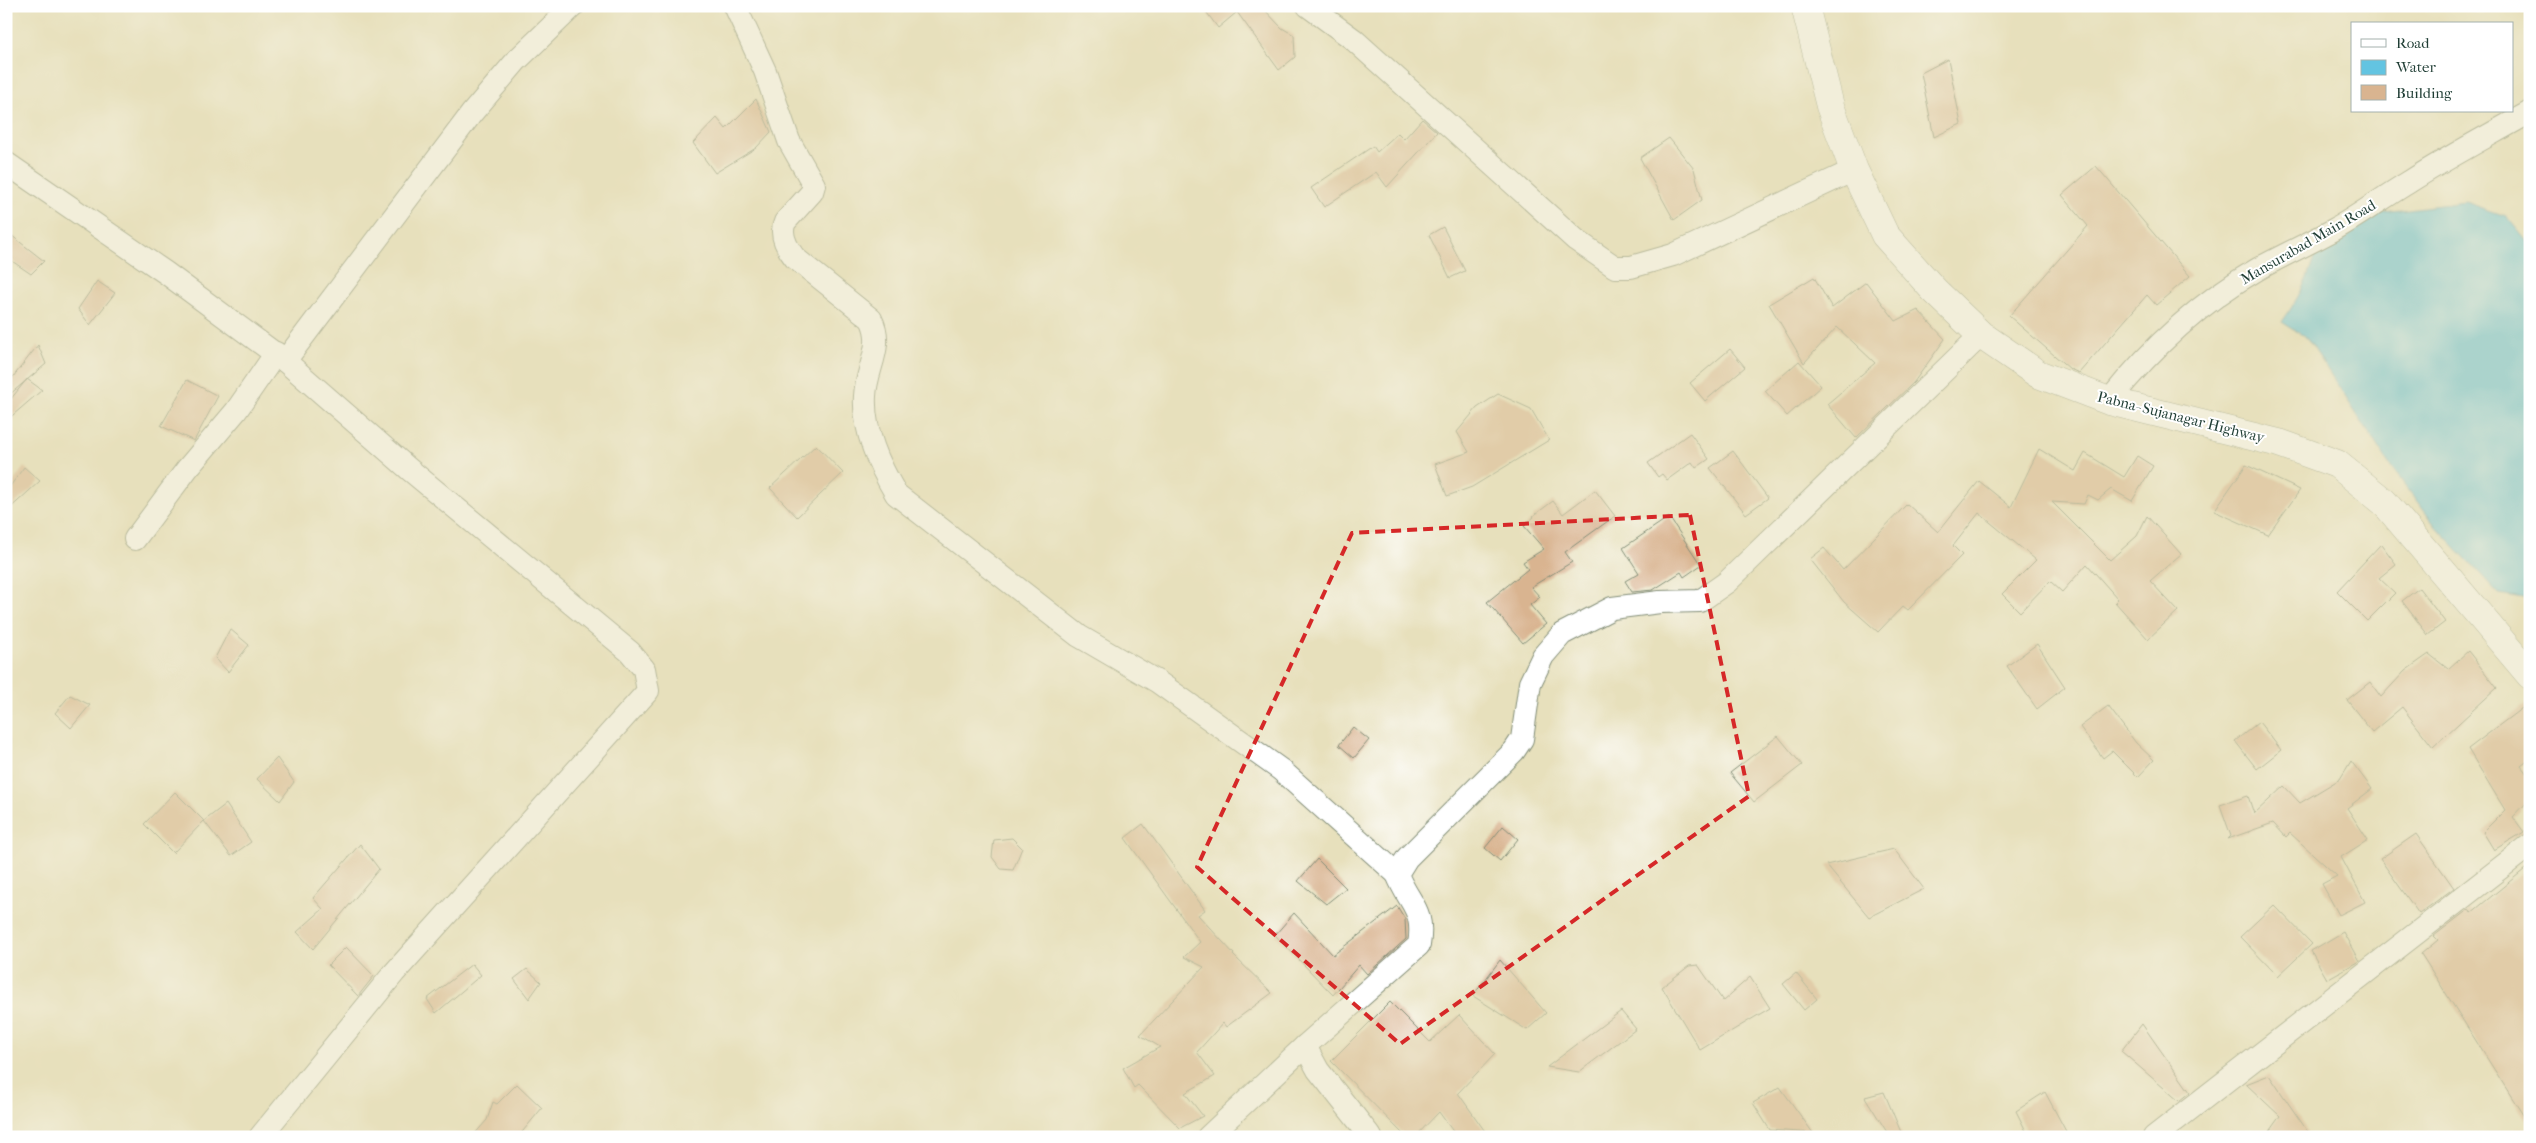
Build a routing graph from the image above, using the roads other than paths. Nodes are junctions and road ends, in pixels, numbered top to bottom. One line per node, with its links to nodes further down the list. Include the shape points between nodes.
1 (573, 6): 9 (street, via 517,60 472,114)
2 (735, 6): 14 (street, via 765,71 789,141 814,185 812,192 785,222 786,246 795,258 871,319 877,330 878,342 864,396 867,426 880,466 896,494 1079,636 1158,682 1281,770)
3 (1308, 6): 7 (street, via 1353,39 1576,240 1615,267 1631,267 1672,255)
4 (1804, 6): 7 (main road, Pabna- Sujanagar Highway, via 1830,106)
5 (2530, 112): 10 (street, Mansurabad Main Road, via 2214,298 2157,345)
6 (6, 163): 9 (street)
7 (1854, 170): 8 (main road, Pabna- Sujanagar Highway, via 1885,234 1934,290)
8 (1981, 335): 10 (main road, Pabna- Sujanagar Highway, via 2038,374); 14 (street, via 1720,586 1700,601 1612,608 1562,634 1543,656 1530,683 1522,739 1514,751 1407,858)
9 (281, 357): 11 (street, via 186,469); 16 (street, via 417,477 630,652 644,669 648,691 394,973)
10 (2109, 401): 12 (main road, Pabna- Sujanagar Highway, via 2279,443 2337,464 2384,502)
11 (135, 539)
12 (2530, 676)
13 (2530, 845): 19 (street)
14 (1396, 874): 15 (street, via 1402,889 1417,909 1422,926 1419,945)
15 (1304, 1046): 17 (street); 18 (street, via 1318,1070)
16 (260, 1137)
17 (1208, 1137)
18 (1371, 1137)
19 (2154, 1137)

